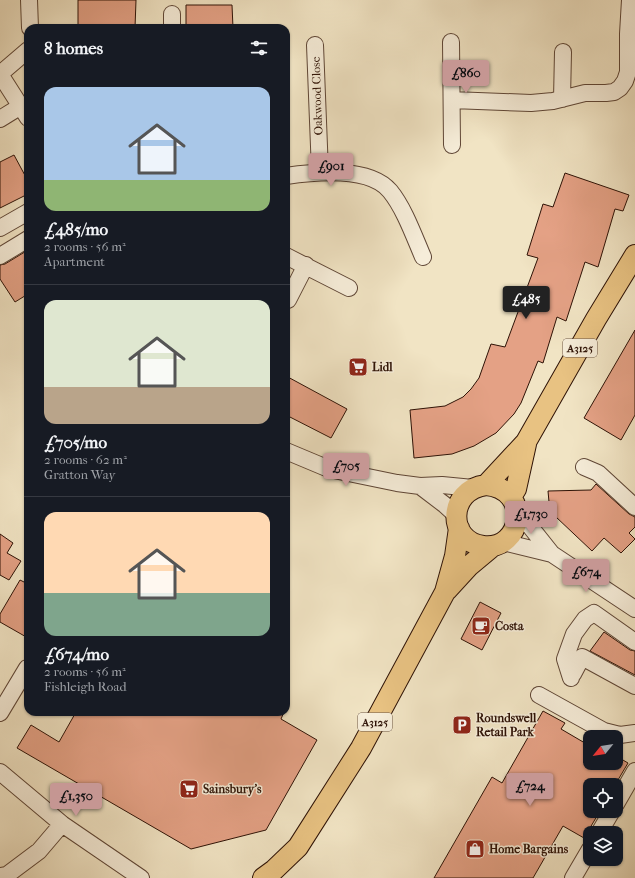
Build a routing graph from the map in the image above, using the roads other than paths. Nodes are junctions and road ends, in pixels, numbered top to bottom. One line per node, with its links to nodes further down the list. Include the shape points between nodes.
1 (29, 0): 3 (street)
2 (630, 0): 9 (street)
3 (30, 24)
4 (451, 42): 11 (street)
5 (315, 45): 15 (street, Oakwood Close)
6 (563, 52): 10 (street)
7 (24, 53): 8 (street)
8 (0, 74): 12 (street)
9 (630, 82): 10 (street, via 614,92 585,93)
10 (562, 99): 11 (street, via 531,103)
11 (452, 100): 14 (street)
12 (24, 112): 13 (street)
13 (0, 119)
14 (452, 145)
15 (320, 172): 16 (street); 22 (street, via 355,174 377,181 389,190)
16 (290, 176)
17 (24, 214): 18 (street)
18 (0, 228)
19 (24, 241): 21 (street)
20 (635, 254): 27 (main road, A3125)
21 (0, 256)
22 (423, 257)
23 (290, 258): 24 (street)
24 (306, 266): 25 (street); 26 (street)
25 (349, 288)
26 (290, 296)
27 (526, 442): 31 (main road, A3125); 32 (main road, A3125)
28 (290, 453): 30 (street, via 329,469)
29 (584, 467): 33 (street, via 598,473)
30 (420, 486): 31 (street); 34 (street, via 445,505)
31 (480, 486): 32 (main road, via 500,488); 34 (main road, via 468,491 461,499 456,510)
32 (514, 504): 35 (main road, via 518,516 516,526 511,534); 36 (street)
33 (635, 507)
34 (457, 522): 35 (main road, via 464,537 473,543 482,546); 37 (main road, A3125, via 455,556)
35 (498, 544): 36 (street); 37 (main road, A3125, via 469,566)
36 (552, 554): 38 (street)
37 (445, 592): 49 (main road, A3125, via 361,748)
38 (635, 609)
39 (635, 642): 41 (street, via 594,613 585,619 574,634 565,659 572,676 582,658)
40 (24, 673): 43 (street)
41 (635, 686)
42 (539, 695): 44 (street, via 604,732 620,735)
43 (0, 713)
44 (635, 732)
45 (635, 771): 47 (street)
46 (0, 772): 48 (street)
47 (623, 792)
48 (62, 824): 51 (street, via 39,851); 52 (street)
49 (298, 847): 53 (main road, A3125); 54 (main road, A3125)
50 (583, 861): 55 (street)
51 (5, 876)
52 (141, 878)
53 (263, 878)
54 (285, 878)
55 (573, 878)

